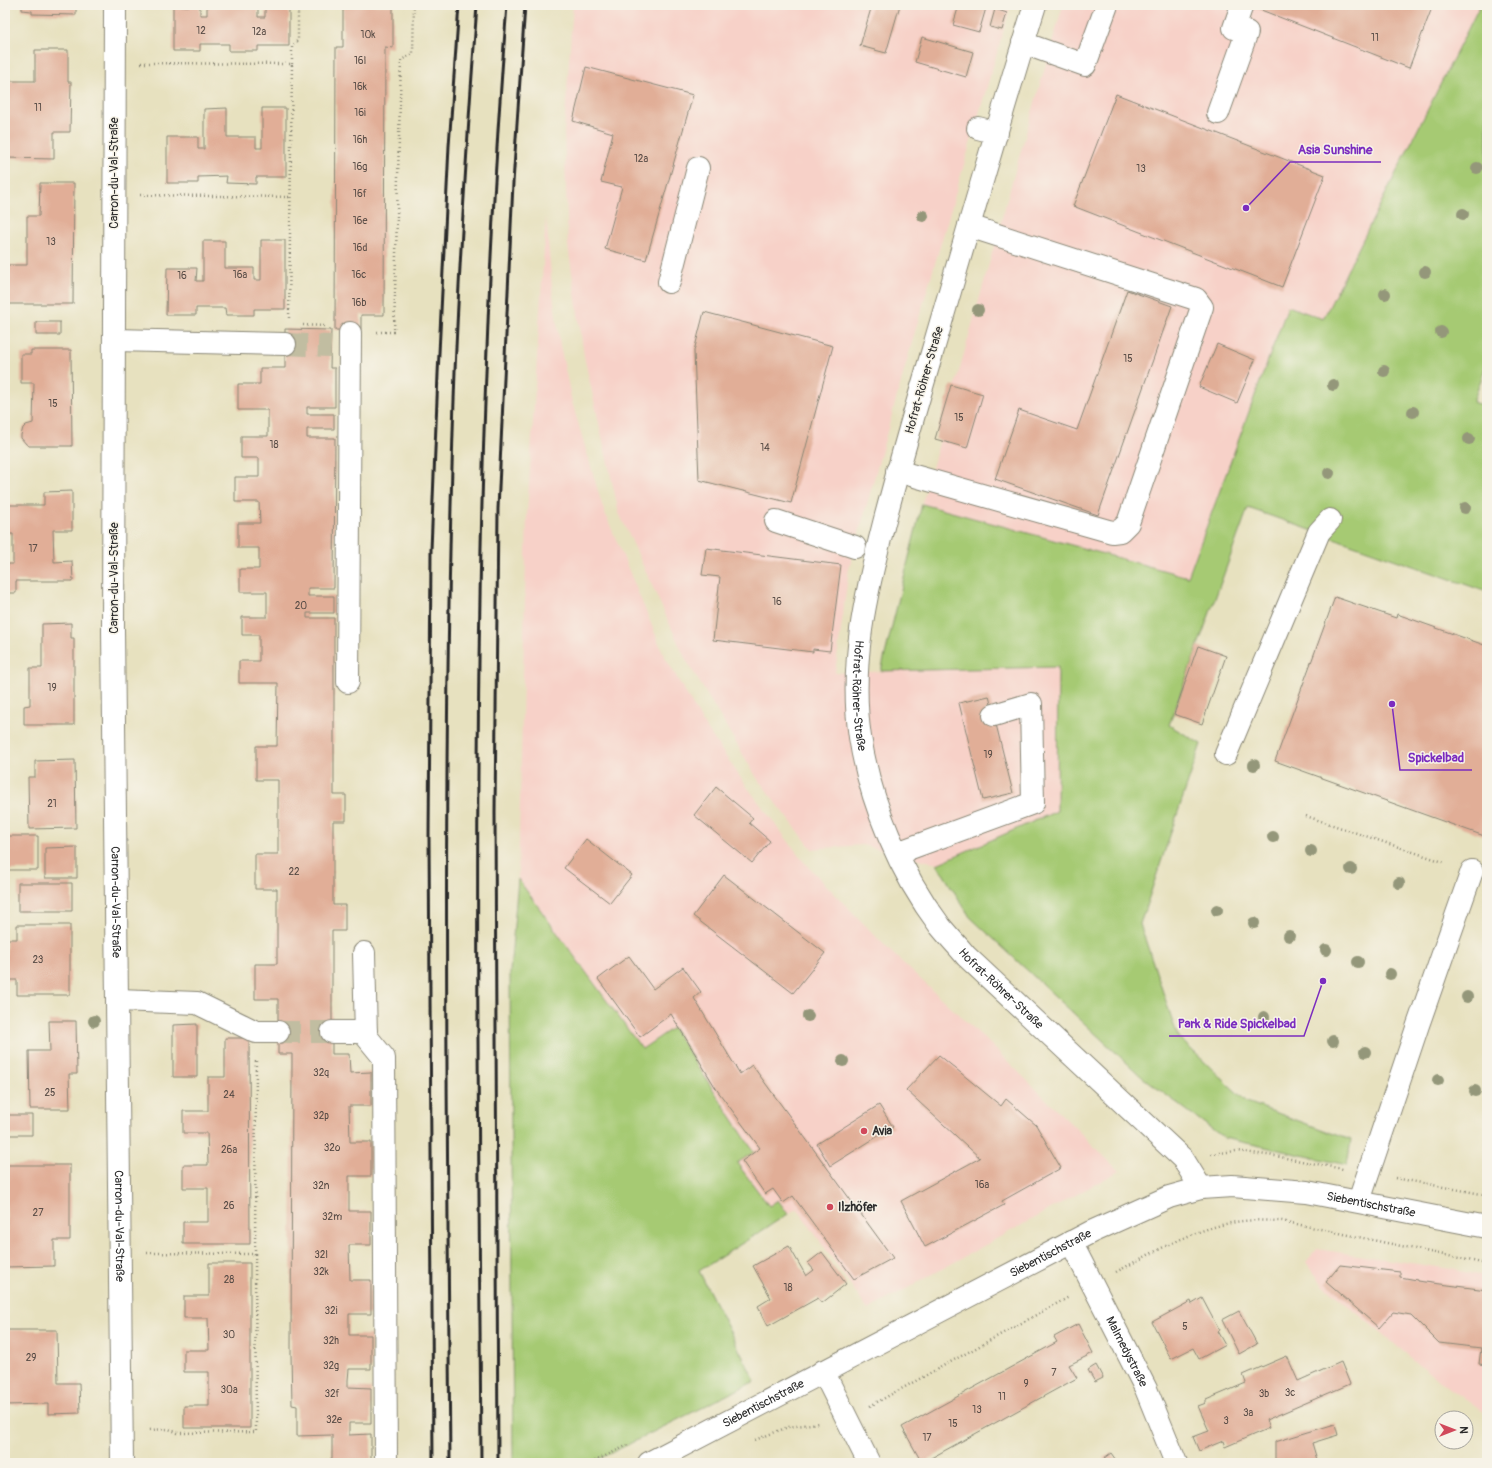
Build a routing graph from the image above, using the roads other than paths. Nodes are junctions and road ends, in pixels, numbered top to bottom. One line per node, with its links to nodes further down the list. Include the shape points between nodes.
1 (114, 5): 11 (street, Carron-du-Val-Straße)
2 (1035, 5): 5 (street, Hofrat-Röhrer-Straße)
3 (1107, 5): 5 (street, via 1085,65)
4 (1242, 5): 6 (street, via 1240,30)
5 (1023, 43): 8 (street, Hofrat-Röhrer-Straße, via 988,131)
6 (1218, 113)
7 (698, 168): 9 (street)
8 (969, 226): 13 (street, Hofrat-Röhrer-Straße); 13 (street, via 1196,299 1202,307 1128,523 1120,531 1112,532)
9 (669, 282)
10 (287, 334): 11 (street)
11 (115, 340): 23 (street, Carron-du-Val-Straße, via 113,630)
12 (344, 341): 17 (street)
13 (898, 471): 20 (street, Hofrat-Röhrer-Straße, via 865,600 858,646 857,697 860,735 872,791)
14 (1330, 520): 19 (street, via 1319,532)
15 (776, 521): 16 (street)
16 (855, 546)
17 (348, 682)
18 (994, 715): 20 (street, via 1031,704 1033,803)
19 (1226, 754)
20 (898, 853): 27 (street, Hofrat-Röhrer-Straße, via 940,926 966,956 1183,1159)
21 (1472, 871): 28 (street)
22 (364, 953): 26 (street)
23 (118, 1000): 24 (street, via 197,1003 256,1032); 32 (street, Carron-du-Val-Straße)
24 (278, 1032)
25 (332, 1032): 26 (street)
26 (366, 1032): 33 (street, via 366,1036 384,1058)
27 (1201, 1188): 28 (street, Siebentischstraße, via 1263,1188); 30 (street, Siebentischstraße, via 1170,1197)
28 (1359, 1201): 29 (street, Siebentischstraße)
29 (1487, 1227)
30 (1071, 1242): 31 (street, Siebentischstraße); 36 (street, Malmedystraße, via 1146,1389)
31 (822, 1371): 34 (street, Siebentischstraße); 35 (street)
32 (122, 1463)
33 (386, 1463)
34 (649, 1463)
35 (869, 1463)
36 (1176, 1463)

